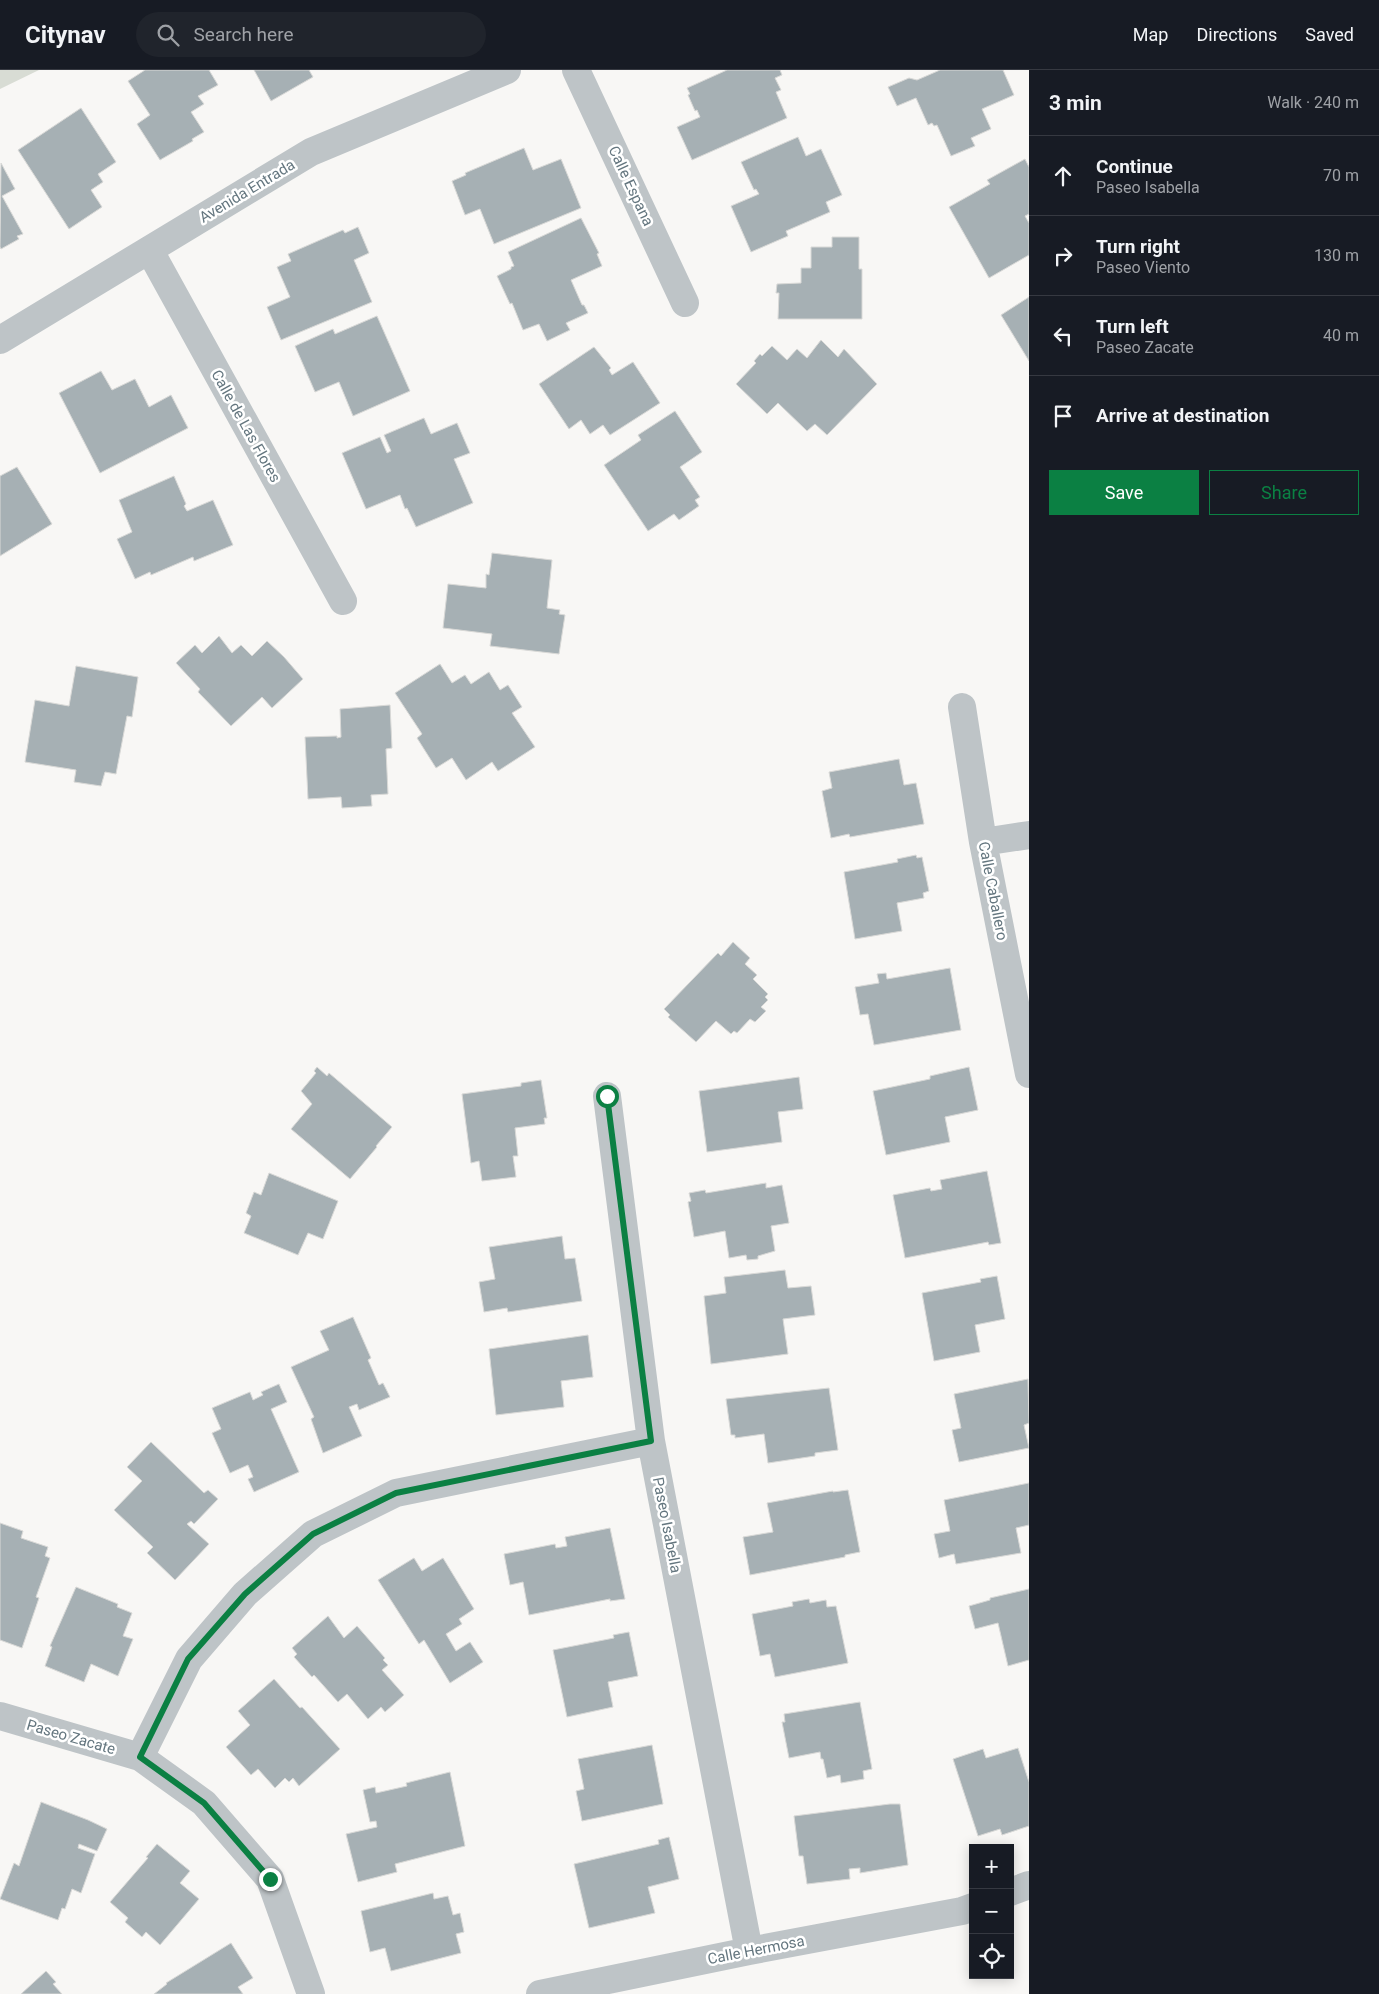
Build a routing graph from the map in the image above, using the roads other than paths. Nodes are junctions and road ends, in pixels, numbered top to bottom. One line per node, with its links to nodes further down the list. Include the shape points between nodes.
1 (507, 70): 3 (street, Avenida Entrada, via 311,152)
2 (576, 70): 4 (street, Calle Espana)
3 (150, 250): 5 (street, Avenida Entrada); 6 (street, Calle de Las Flores)
4 (685, 303)
5 (0, 340)
6 (343, 601)
7 (962, 707): 9 (street, Calle Caballero)
8 (1029, 835): 9 (street)
9 (983, 842): 10 (street, Calle Caballero)
10 (1029, 1074)
11 (607, 1096): 12 (street, Paseo Isabella)
12 (651, 1441): 14 (street, via 396,1493 313,1534 245,1594 188,1659); 18 (street, Paseo Isabella)
13 (0, 1716): 14 (street, Paseo Zacate)
14 (140, 1757): 19 (street, Paseo Zacate, via 204,1803 270,1879)
15 (1029, 1885): 16 (street)
16 (1014, 1891)
17 (969, 1908): 18 (street, Calle Hermosa)
18 (748, 1951): 20 (street, Calle Hermosa)
19 (311, 1994)
20 (540, 1994)

